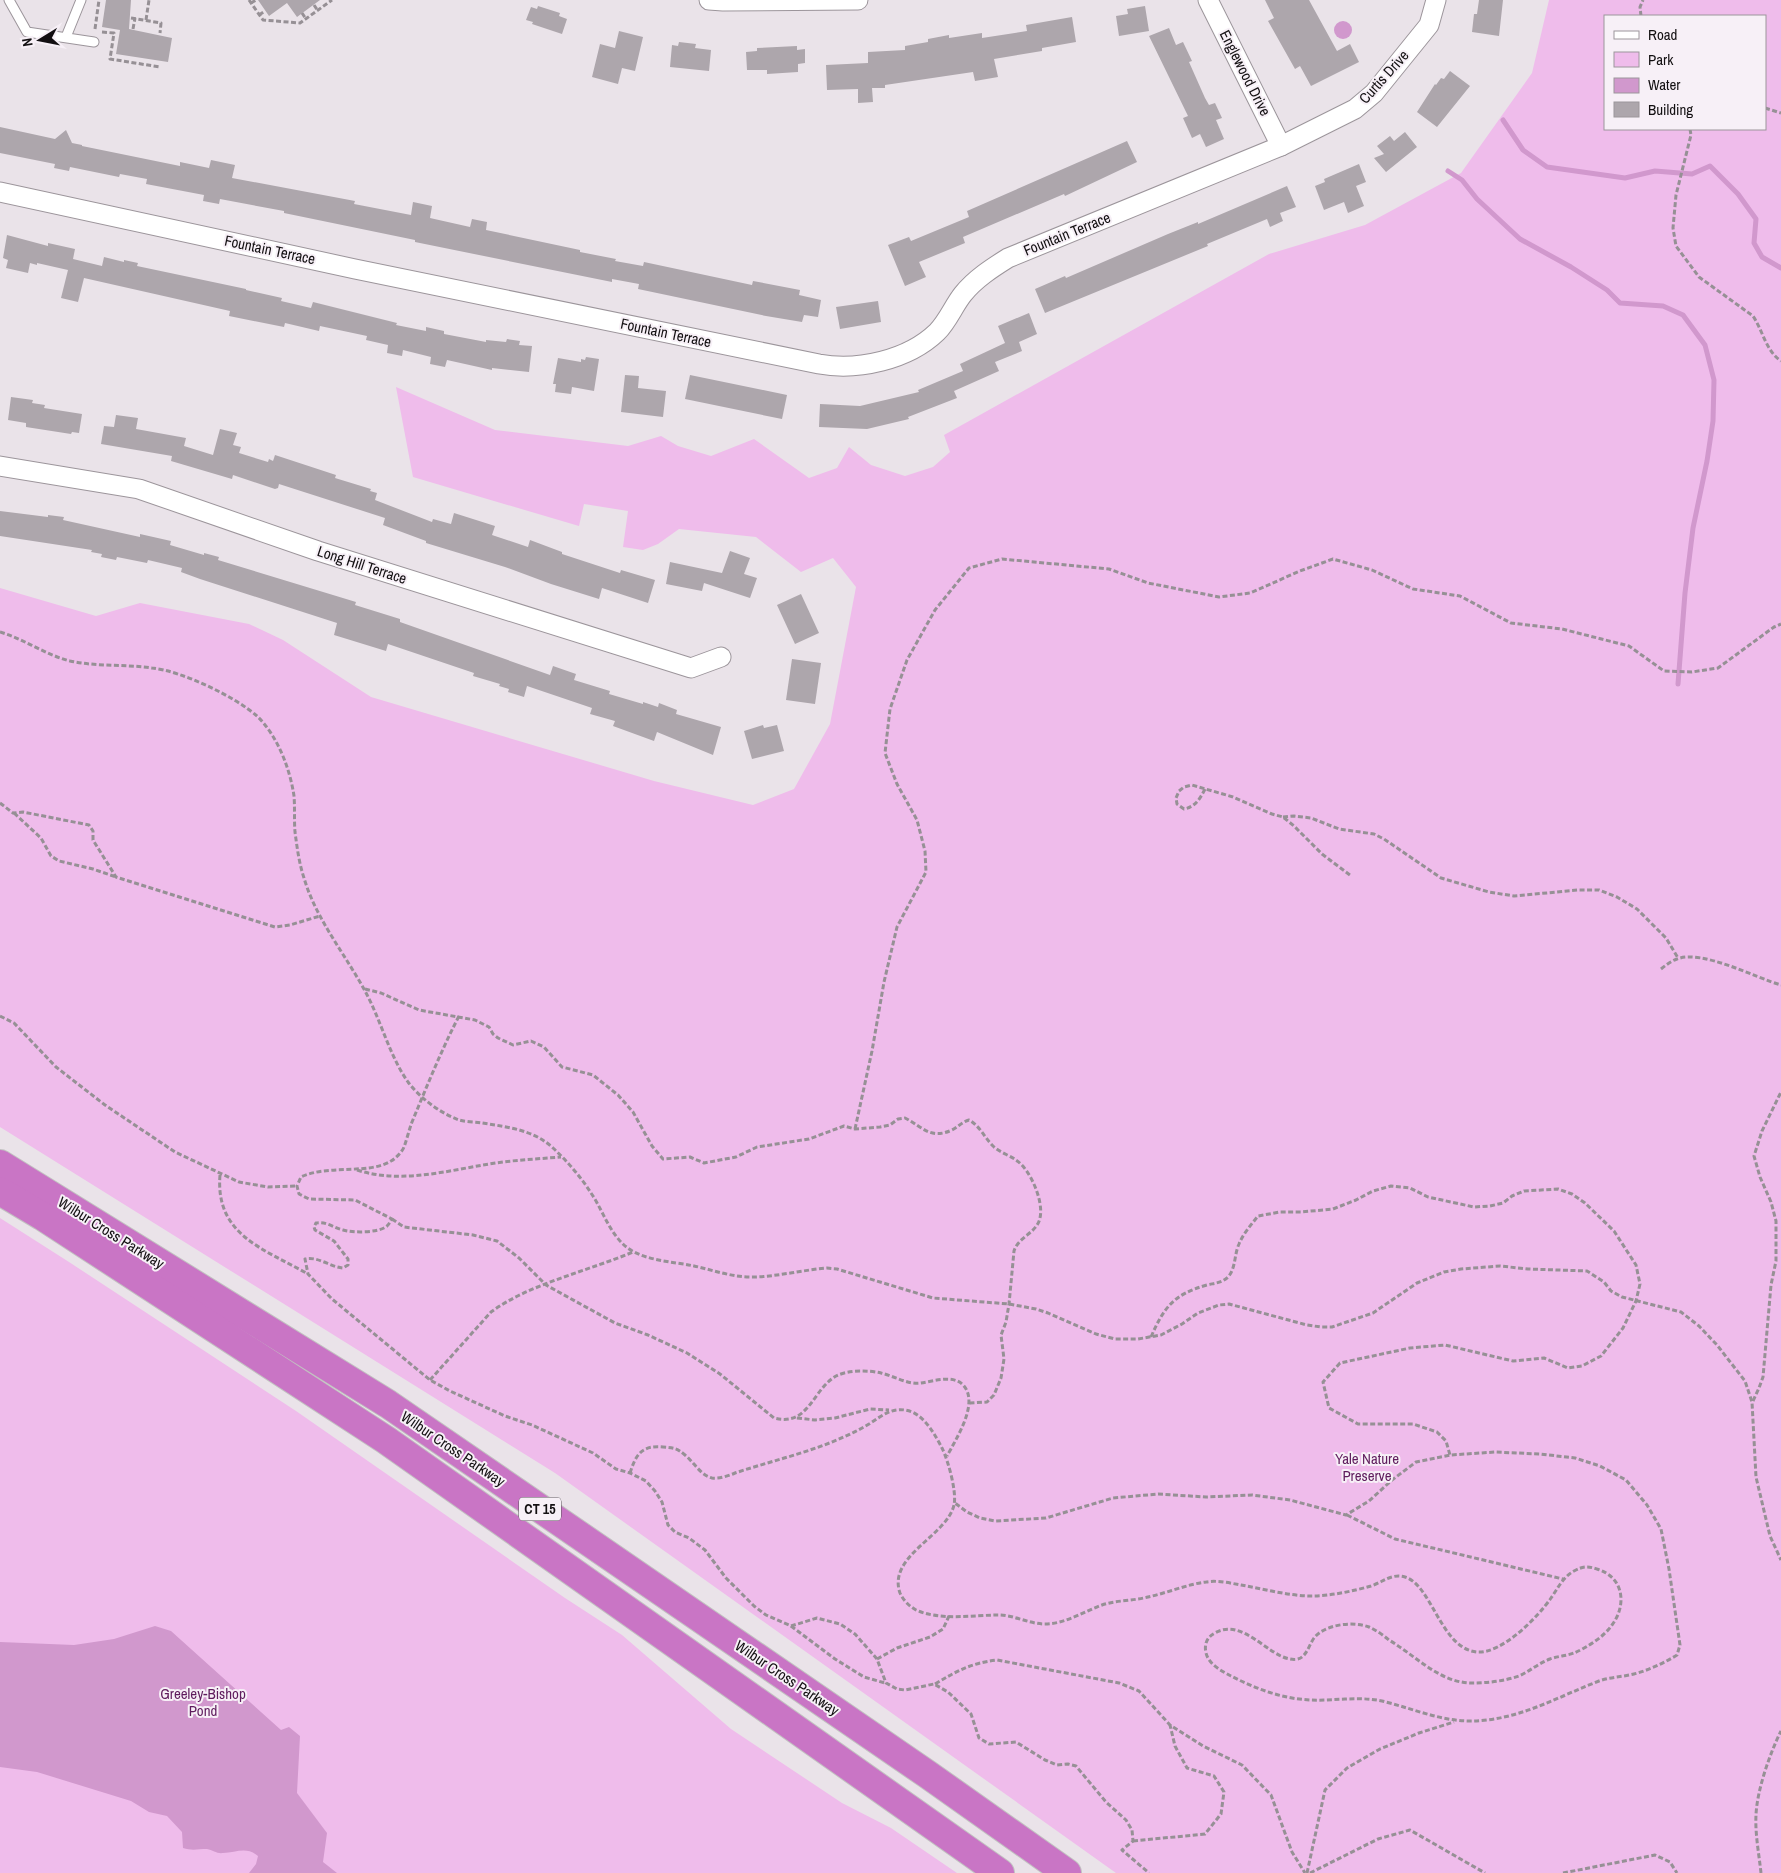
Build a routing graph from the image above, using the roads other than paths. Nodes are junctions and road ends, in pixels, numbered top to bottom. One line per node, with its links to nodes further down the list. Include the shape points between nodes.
1 (9, 0): 7 (lane, via 27,32)
2 (81, 0): 7 (lane)
3 (709, 0): 4 (street)
4 (858, 0)
5 (1208, 0): 9 (street, Englewood Drive)
6 (1436, 0): 9 (street, Curtis Drive, via 1428,25 1374,93 1354,109)
7 (66, 37): 8 (lane)
8 (94, 42)
9 (1281, 146): 10 (street, Fountain Terrace, via 1008,258 964,293 938,331 917,347 894,357 848,367 818,364 355,269)
10 (0, 192)
11 (0, 466): 12 (street, Long Hill Terrace, via 139,488 318,551 691,668)
12 (721, 657)
13 (0, 1164): 16 (highway, Wilbur Cross Parkway / CT 15, via 388,1404)
14 (0, 1192): 15 (highway, Wilbur Cross Parkway / CT 15, via 42,1216 386,1440)
15 (1000, 1873)
16 (1067, 1873)

